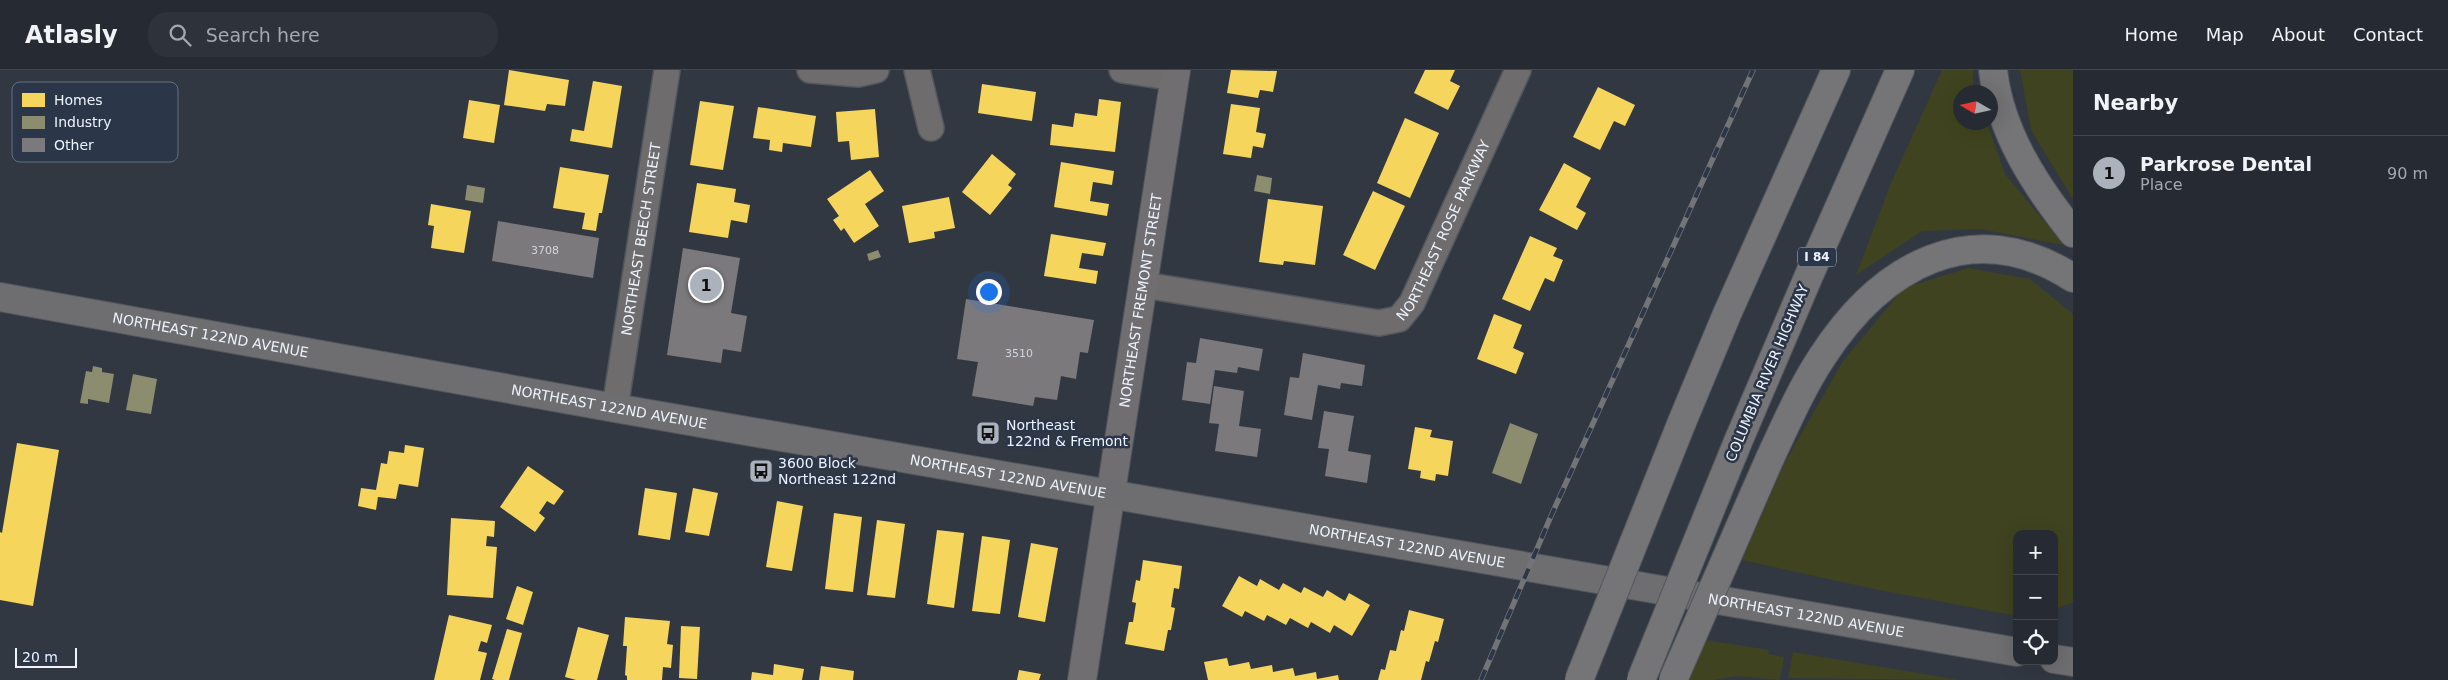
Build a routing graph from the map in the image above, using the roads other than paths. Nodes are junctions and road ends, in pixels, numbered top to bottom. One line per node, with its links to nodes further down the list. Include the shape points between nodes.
1 (667, 70): 16 (street, NORTHEAST BEECH STREET)
2 (810, 70): 3 (street, via 858,74)
3 (876, 70)
4 (917, 70): 11 (street)
5 (1122, 70): 10 (street)
6 (1518, 70): 14 (street, NORTHEAST ROSE PARKWAY, via 1412,304 1399,319 1379,323)
7 (1836, 70): 22 (highway, bridge, via 1727,314)
8 (1900, 70): 23 (highway, COLUMBIA RIVER HIGHWAY / I 84, bridge, via 1736,444)
9 (1993, 70): 12 (highway, via 2000,108 2011,137 2030,173)
10 (1176, 74): 14 (street, NORTHEAST FREMONT STREET)
11 (931, 128)
12 (2073, 232)
13 (2073, 278): 24 (highway, bridge, via 2033,257 1981,248 1948,253 1900,274 1861,306 1840,330 1806,384 1770,458)
14 (1144, 285): 17 (street, NORTHEAST FREMONT STREET)
15 (0, 298): 16 (main road, NORTHEAST 122ND AVENUE)
16 (615, 408): 17 (main road, NORTHEAST 122ND AVENUE)
17 (1111, 495): 18 (main road, NORTHEAST 122ND AVENUE); 21 (street, NORTHEAST FREMONT STREET)
18 (2013, 651)
19 (2058, 659): 20 (main road)
20 (2073, 662)
21 (1082, 680)
22 (1579, 680)
23 (1641, 680)
24 (1673, 680)

